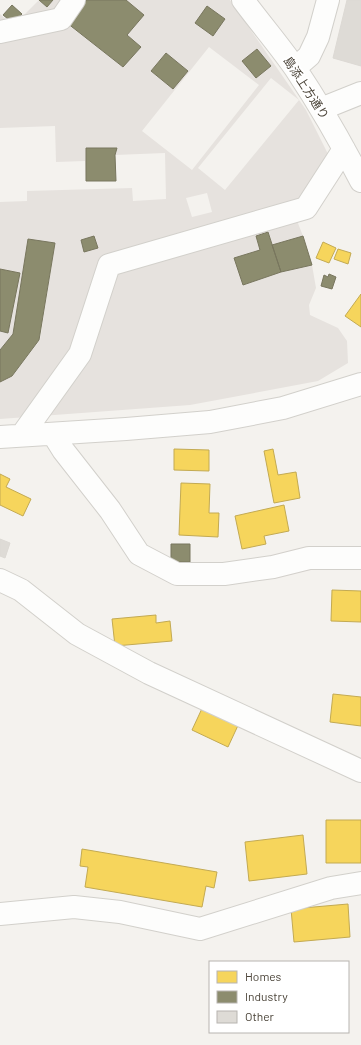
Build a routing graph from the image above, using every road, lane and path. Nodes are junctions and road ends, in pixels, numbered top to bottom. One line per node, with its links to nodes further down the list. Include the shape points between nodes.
1 (74, 0): 4 (street, via 61,19)
2 (243, 0): 5 (street, 島添上方通り)
3 (328, 0): 5 (street, via 318,37 309,56)
4 (0, 32)
5 (294, 68): 7 (street, 島添上方通り)
6 (361, 93): 7 (street)
7 (321, 109): 8 (street, 島添上方通り)
8 (344, 149): 9 (street, 島添上方通り); 12 (street, via 306,208 109,265 80,354)
9 (361, 181)
10 (361, 384): 11 (street, via 283,408 210,422)
11 (53, 434): 12 (street); 14 (street, via 110,510 139,554 177,574 224,574 273,567 309,558)
12 (22, 435): 13 (street)
13 (0, 437)
14 (361, 558)
15 (0, 580): 16 (street, via 21,590 77,634 136,666)
16 (361, 771)
17 (361, 883): 18 (street, via 331,888 200,929 120,912 74,907)
18 (0, 914)

